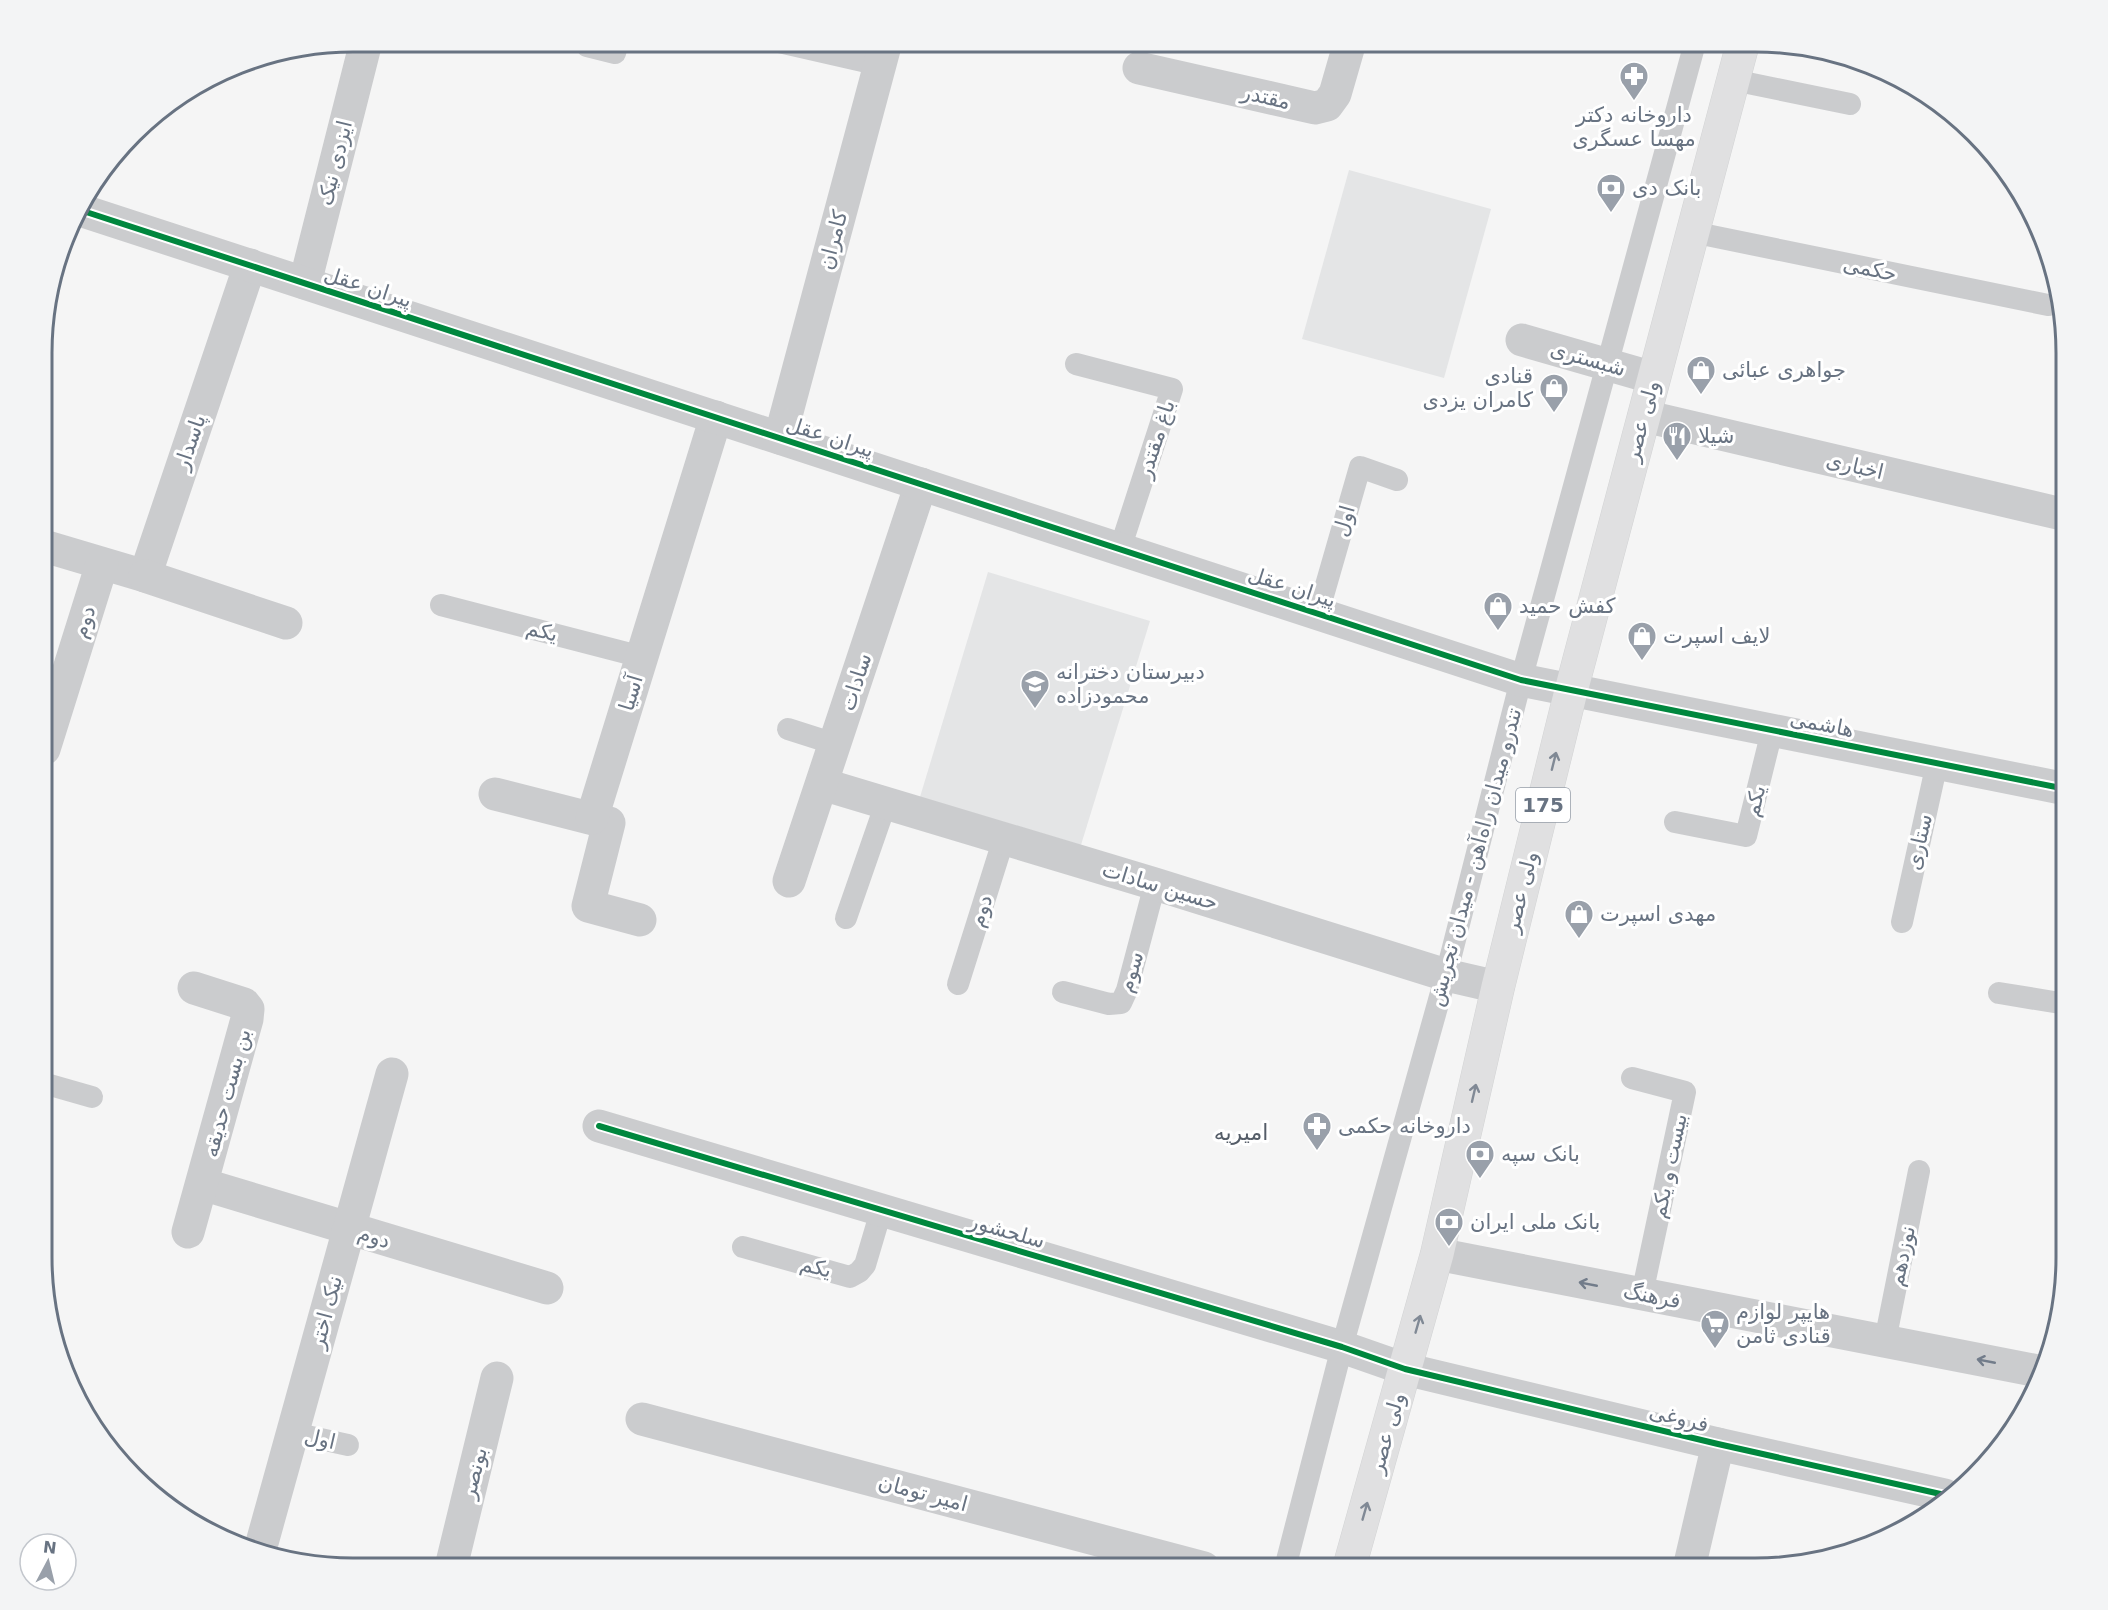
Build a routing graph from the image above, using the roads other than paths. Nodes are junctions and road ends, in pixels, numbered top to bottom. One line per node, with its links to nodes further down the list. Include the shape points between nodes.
1 (363, 52): 13 (street, ایزدی نیک)
2 (866, 52): 6 (lane)
3 (1347, 52): 7 (street, مقتدر, via 1335,94 1327,105 1315,108)
4 (1693, 52): 17 (lane, تندرو میدان راه‌آهن - میدان تجریش)
5 (1741, 52): 8 (main road, ولی عصر / 175)
6 (883, 54): 21 (street, کامران)
7 (1139, 68)
8 (1733, 80): 9 (lane); 11 (main road, ولی عصر / 175)
9 (1850, 104)
10 (88, 213): 12 (street, پیران عقل)
11 (1692, 232): 14 (lane, حکمی); 18 (main road, ولی عصر / 175)
12 (249, 265): 13 (street, پیران عقل); 28 (street, پاسدار)
13 (305, 284): 20 (street, پیران عقل)
14 (2048, 305)
15 (1522, 340): 17 (street, شبستری)
16 (1076, 364): 26 (lane, باغ مقتدر, via 1172,389)
17 (1606, 365): 18 (street, شبستری); 33 (lane, تندرو میدان راه‌آهن - میدان تجریش)
18 (1654, 378): 19 (main road, ولی عصر / 175)
19 (1644, 416): 24 (street, اخباری); 34 (main road, ولی عصر / 175)
20 (716, 417): 21 (street, پیران عقل); 32 (street, آسیا)
21 (780, 438): 23 (street, پیران عقل)
22 (1397, 480): 30 (lane, اول, via 1360,467)
23 (921, 484): 26 (street, پیران عقل); 38 (street, سادات)
24 (2056, 513)
25 (52, 546): 27 (street)
26 (1120, 549): 30 (street, پیران عقل)
27 (102, 564): 28 (street); 35 (street, دوم)
28 (145, 576): 31 (street)
29 (441, 605): 32 (lane, یکم)
30 (1318, 613): 33 (street, پیران عقل)
31 (286, 622)
32 (642, 657): 44 (street, آسیا)
33 (1521, 680): 34 (street, پیران عقل); 52 (lane, تندرو میدان راه‌آهن - میدان تجریش)
34 (1571, 691): 37 (street, هاشمی); 54 (main road, ولی عصر / 175, one-way to 34)
35 (52, 723)
36 (788, 729): 38 (lane)
37 (1772, 731): 39 (street, هاشمی); 45 (lane, یکم, via 1746,836)
38 (835, 744): 40 (street, سادات)
39 (1937, 763): 41 (street, هاشمی); 51 (lane, ستاری)
40 (822, 784): 43 (street, حسین سادات); 47 (street, سادات)
41 (2056, 787)
42 (495, 794): 44 (street)
43 (886, 803): 46 (street, حسین سادات); 49 (lane)
44 (592, 818): 50 (street, via 609,823 588,906)
45 (1675, 822)
46 (1004, 838): 48 (street, حسین سادات); 53 (lane, دوم)
47 (789, 881)
48 (1155, 884): 52 (street, حسین سادات); 56 (lane, سوم, via 1121,1003 1108,1004)
49 (846, 918)
50 (640, 920)
51 (1902, 922)
52 (1446, 975): 54 (street, حسین سادات); 74 (lane, تندرو میدان راه‌آهن - میدان تجریش)
53 (958, 984)
54 (1498, 987): 70 (main road, ولی عصر / 175, one-way to 54)
55 (194, 988): 65 (street, بن بست حدیقه, via 244,1004 248,1009)
56 (1063, 992)
57 (1999, 993): 58 (lane)
58 (2056, 1002)
59 (392, 1074): 67 (street, نیک اختر)
60 (1632, 1078): 72 (lane, بیست و یکم, via 1685,1092)
61 (52, 1086): 62 (lane)
62 (92, 1097)
63 (599, 1126): 66 (street, سلحشور)
64 (1919, 1171): 73 (lane, نوزدهم)
65 (202, 1184): 67 (street, دوم); 68 (street, بن بست حدیقه)
66 (881, 1211): 69 (lane, یکم, via 865,1265 850,1277); 74 (street, سلحشور)
67 (349, 1229): 71 (street, دوم); 79 (street, نیک اختر)
68 (188, 1232)
69 (743, 1247)
70 (1437, 1254): 72 (street, فرهنگ, one-way to 70); 75 (main road, ولی عصر / 175, one-way to 70)
71 (547, 1288)
72 (1642, 1294): 73 (street, فرهنگ)
73 (1885, 1341): 76 (street, فرهنگ, one-way to 73)
74 (1342, 1347): 75 (street, سلحشور); 86 (lane, تندرو میدان راه‌آهن - میدان تجریش)
75 (1405, 1369): 80 (street, فروغی); 87 (main road, ولی عصر / 175, one-way to 75)
76 (2034, 1370)
77 (497, 1378): 84 (street, بونصر)
78 (642, 1419): 85 (street, امیر تومان)
79 (293, 1433): 81 (lane, اول); 83 (street, نیک اختر)
80 (1718, 1444): 82 (street, فروغی); 88 (street)
81 (348, 1445)
82 (1940, 1494)
83 (262, 1543)
84 (453, 1558)
85 (1166, 1558)
86 (1288, 1558)
87 (1352, 1558)
88 (1691, 1558)

